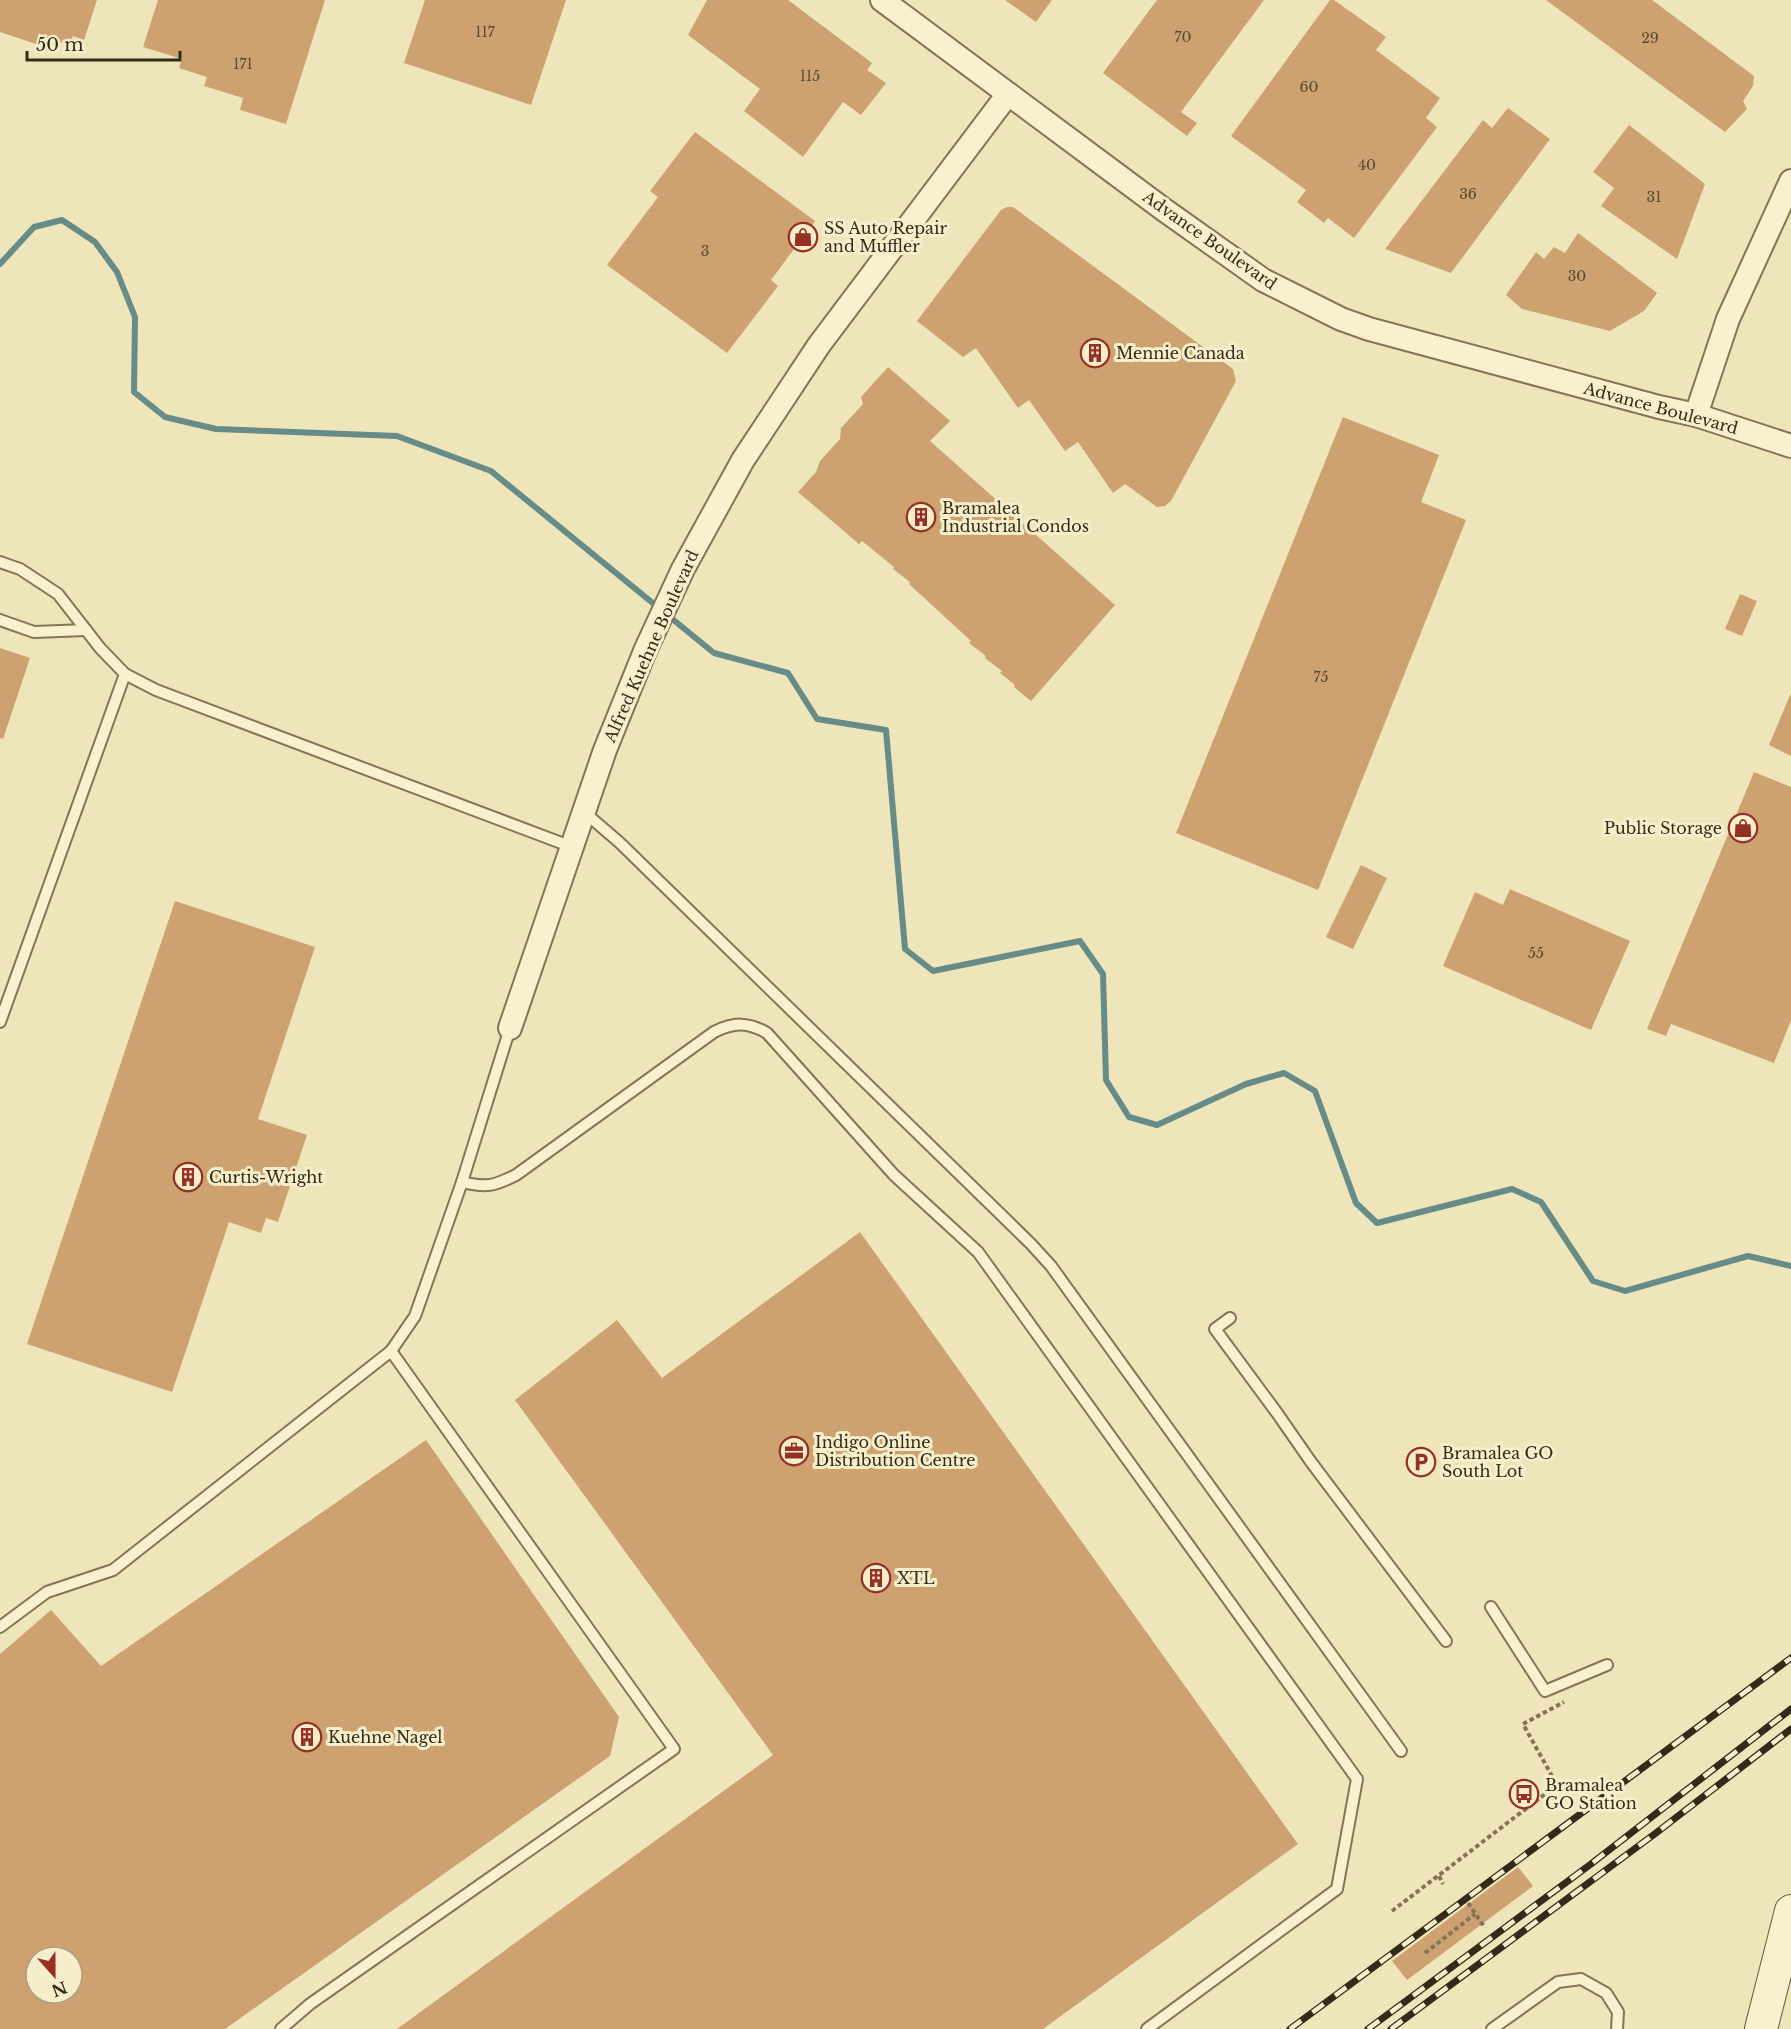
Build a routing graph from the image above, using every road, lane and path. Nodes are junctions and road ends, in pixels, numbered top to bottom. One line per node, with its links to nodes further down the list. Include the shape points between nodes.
1 (882, 0): 2 (street, Advance Boulevard)
2 (1008, 94): 4 (street, Advance Boulevard, via 1263,280 1341,319 1402,340); 10 (street, Alfred Kuehne Boulevard, via 819,345 743,460 682,569 605,750)
3 (1791, 181): 4 (street, via 1728,319)
4 (1696, 415): 5 (street, Advance Boulevard)
5 (1791, 446)
6 (0, 562): 8 (lane, via 20,569 58,594)
7 (0, 620): 8 (lane, via 34,632)
8 (86, 630): 9 (lane)
9 (125, 674): 11 (lane, via 156,690); 12 (lane)
10 (584, 812): 11 (street, Alfred Kuehne Boulevard); 22 (lane, via 1051,1266)
11 (572, 847): 13 (street, Alfred Kuehne Boulevard)
12 (0, 1022)
13 (510, 1028): 14 (lane)
14 (462, 1182): 16 (lane, via 415,1316); 32 (lane, via 494,1186 516,1175 714,1032 741,1023 767,1033 894,1174 978,1252 1357,1779 1337,1889)
15 (1230, 1318): 19 (lane, via 1215,1329)
16 (391, 1351): 18 (lane, via 113,1570 47,1592); 31 (lane, via 674,1749 310,2004)
17 (1491, 1607): 20 (lane, via 1545,1691)
18 (0, 1627)
19 (1446, 1641)
20 (1607, 1665)
21 (1574, 1696): 23 (path, via 1523,1724 1557,1785)
22 (1401, 1751)
23 (1439, 1876): 24 (path); 26 (path)
24 (1443, 1884)
25 (1468, 1903): 28 (path)
26 (1392, 1911)
27 (1791, 1911): 35 (main road)
28 (1475, 1914): 29 (path); 30 (path)
29 (1485, 1928)
30 (1425, 1953)
31 (281, 2029)
32 (1148, 2029)
33 (1492, 2029): 34 (lane, via 1558,1982 1581,1979 1606,1993 1618,2012)
34 (1617, 2029)
35 (1761, 2029)

